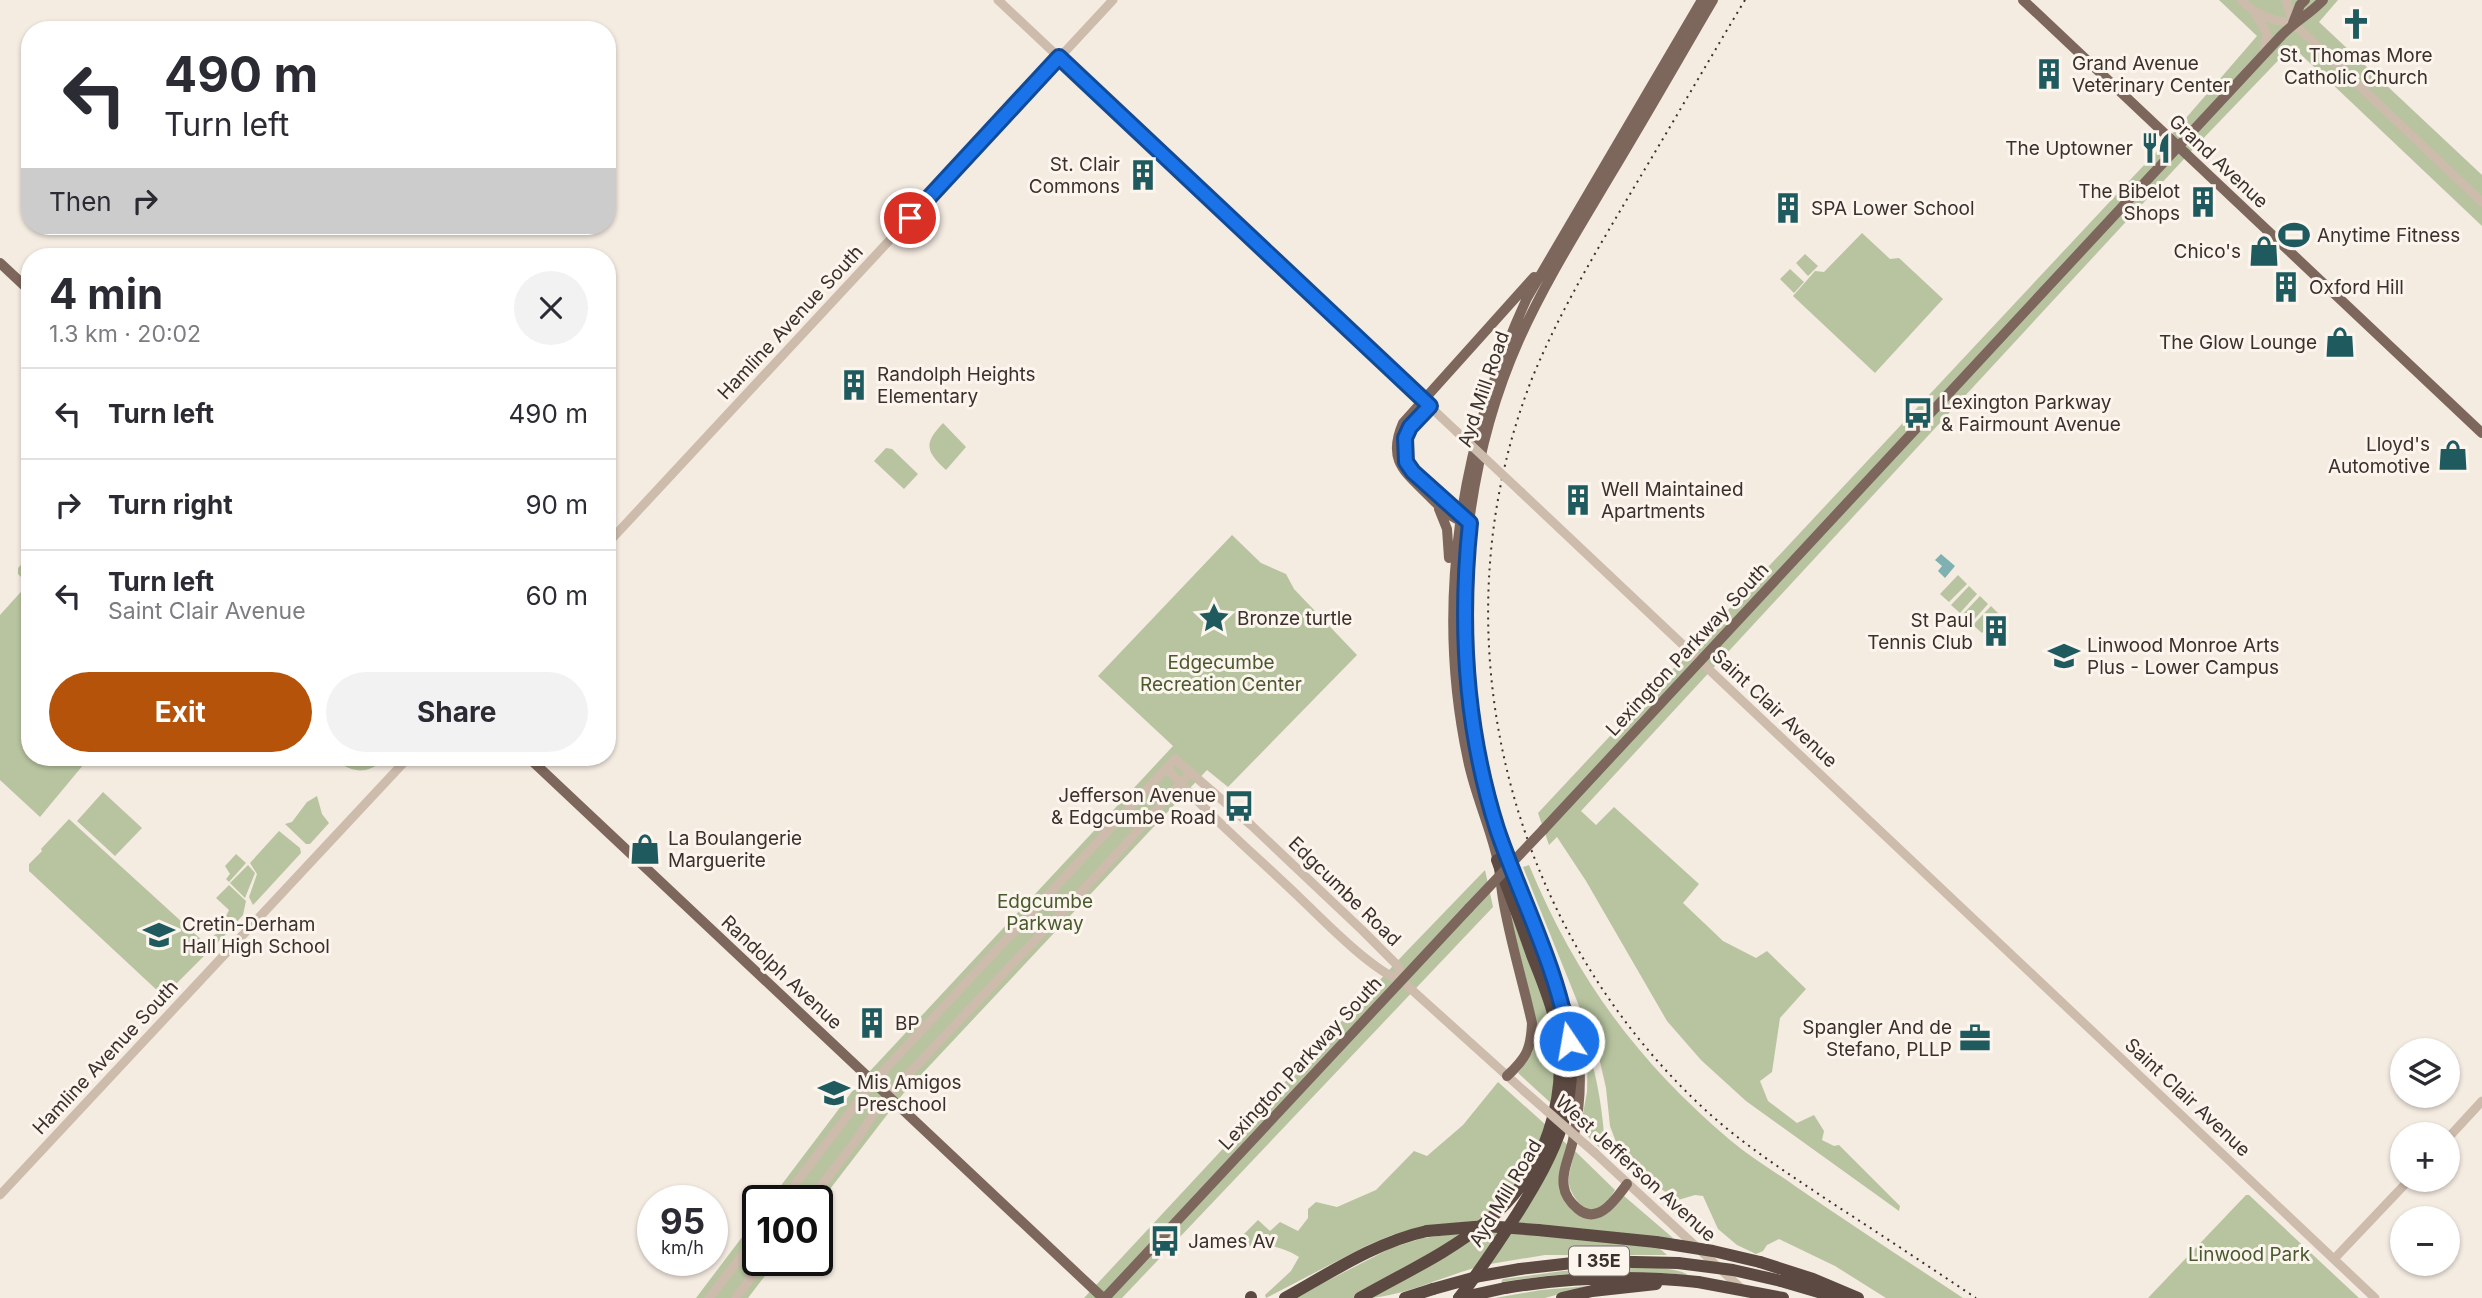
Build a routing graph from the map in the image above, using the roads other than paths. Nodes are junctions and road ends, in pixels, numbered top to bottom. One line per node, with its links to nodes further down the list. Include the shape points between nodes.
1 (998, 0): 13 (street, Saint Clair Avenue)
2 (1113, 0): 13 (street, Hamline Avenue South)
3 (1702, 0): 17 (main road, Ayd Mill Road)
4 (1713, 0): 22 (main road, Ayd Mill Road, via 1548,281 1518,342 1491,415)
5 (2023, 0): 14 (main road, Grand Avenue)
6 (2241, 0): 10 (street)
7 (2286, 0): 11 (street)
8 (2305, 0): 11 (main road)
9 (2323, 0): 11 (main road)
10 (2250, 9): 11 (street, via 2276,22); 12 (street, via 2267,33)
11 (2294, 23): 12 (main road, Lexington Parkway South); 15 (street)
12 (2263, 55): 14 (main road, Lexington Parkway South)
13 (1059, 57): 19 (street, Saint Clair Avenue); 23 (street, Hamline Avenue South)
14 (2178, 147): 20 (main road, Grand Avenue); 25 (main road, Lexington Parkway South)
15 (2482, 202)
16 (0, 262): 18 (main road)
17 (1548, 262): 19 (main road); 22 (main road, Ayd Mill Road, via 1509,337 1483,411)
18 (21, 282)
19 (1427, 403): 21 (main road, via 1403,423 1396,452 1408,476); 22 (main road, via 1405,438 1406,462); 25 (street, Saint Clair Avenue, bridge)
20 (2482, 433)
21 (1437, 503): 22 (main road); 24 (main road, via 1447,529)
22 (1463, 520): 24 (main road, Ayd Mill Road, via 1455,560); 32 (main road, Ayd Mill Road, via 1464,630 1474,742 1498,831)
23 (616, 534)
24 (1454, 607): 31 (main road, Ayd Mill Road, via 1456,676 1467,759)
25 (1700, 662): 33 (main road, Lexington Parkway South, bridge); 45 (street, Saint Clair Avenue)
26 (401, 766): 43 (street, Hamline Avenue South)
27 (537, 766): 35 (main road, Randolph Avenue)
28 (1167, 768): 29 (street, via 1175,759); 30 (street, Edgcumbe Road); 35 (street)
29 (1191, 772): 30 (street); 33 (street, Edgcumbe Road, via 1371,939 1398,966)
30 (1181, 784): 33 (street, Edgcumbe Road, via 1336,931 1388,976); 36 (street)
31 (1497, 860): 34 (main road, Ayd Mill Road, via 1532,1023 1524,1060); 52 (highway, via 1555,1024 1560,1072 1552,1122 1531,1170 1495,1215)
32 (1534, 926): 39 (main road, via 1572,1022 1579,1060 1580,1106 1563,1182 1565,1192 1575,1207 1592,1214 1606,1209); 54 (highway, Ayd Mill Road, via 1567,1023 1571,1075 1567,1109 1545,1168)
33 (1402, 981): 34 (street, West Jefferson Avenue); 50 (main road, Lexington Parkway South)
34 (1507, 1076): 39 (street, West Jefferson Avenue, bridge)
35 (874, 1083): 36 (main road, Randolph Avenue); 40 (street)
36 (888, 1096): 41 (street); 50 (main road, Randolph Avenue)
37 (2482, 1101): 38 (street)
38 (2460, 1125)
39 (1628, 1184): 56 (street, West Jefferson Avenue)
40 (795, 1185)
41 (821, 1185)
42 (2398, 1192): 45 (street)
43 (0, 1195)
44 (742, 1256): 48 (street)
45 (2334, 1259): 60 (street, Saint Clair Avenue)
46 (752, 1276): 49 (street)
47 (1698, 1282): 54 (highway, I 35E, bridge, via 1589,1277 1505,1287); 55 (highway, via 1616,1288); 57 (highway, I 35E, bridge)
48 (709, 1298)
49 (736, 1298)
50 (1104, 1298)
51 (1285, 1298): 59 (highway, bridge, via 1377,1248 1411,1235 1485,1226 1713,1251 1813,1279)
52 (1360, 1298)
53 (1405, 1298): 58 (highway, I 35E, bridge, via 1480,1276 1590,1261 1678,1263 1733,1270)
54 (1459, 1298)
55 (1562, 1298)
56 (1752, 1298)
57 (1783, 1298)
58 (1839, 1298)
59 (1858, 1298)
60 (2375, 1298)

